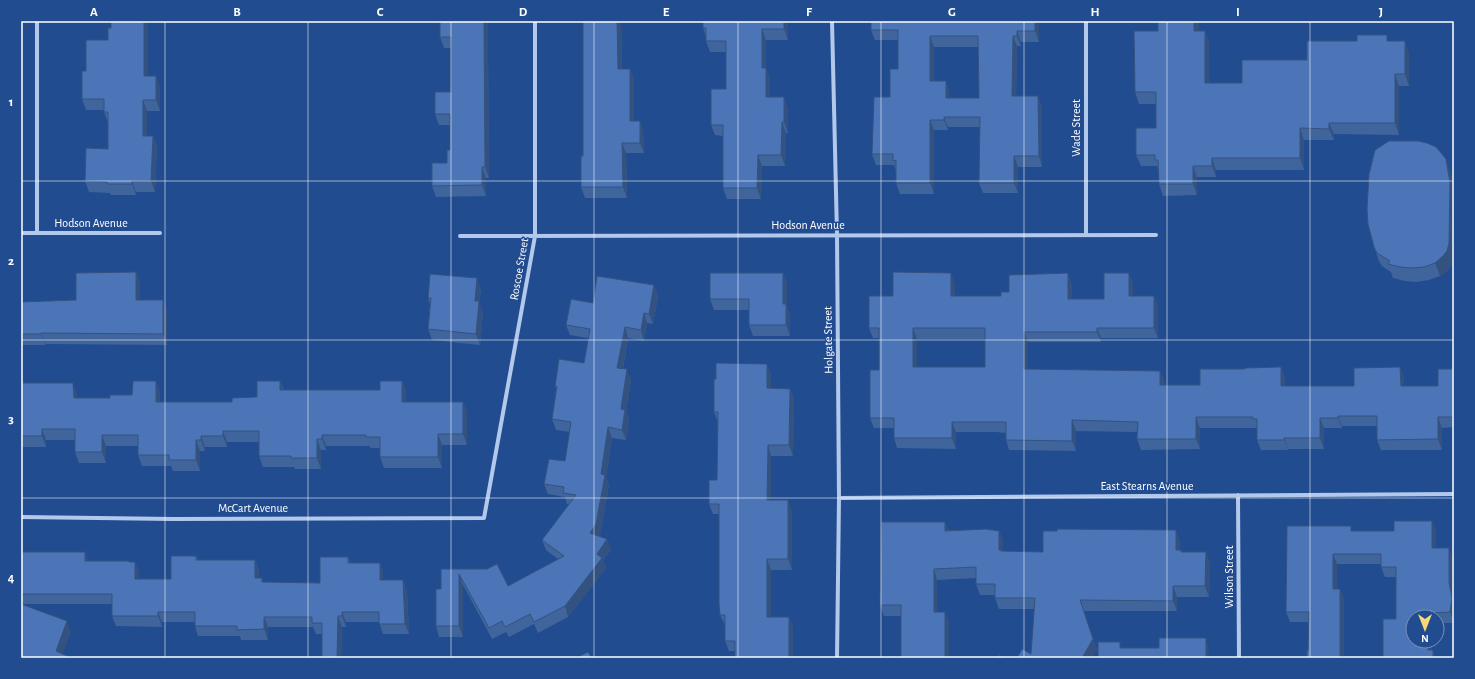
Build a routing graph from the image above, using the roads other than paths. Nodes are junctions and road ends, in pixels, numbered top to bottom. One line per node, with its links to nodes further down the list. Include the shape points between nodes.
1 (37, 21): 6 (street)
2 (535, 21): 12 (street, Roscoe Street)
3 (832, 21): 8 (street, Holgate Street)
4 (1086, 21): 9 (street, Wade Street)
5 (21, 233): 6 (street, Hodson Avenue)
6 (37, 233): 7 (street, Hodson Avenue)
7 (160, 233)
8 (836, 235): 9 (street, Hodson Avenue); 12 (street, Hodson Avenue); 15 (street, Holgate Street)
9 (1086, 235): 10 (street, Hodson Avenue)
10 (1156, 235)
11 (460, 236): 12 (street, Hodson Avenue)
12 (535, 236): 17 (street, Roscoe Street)
13 (1454, 494): 14 (street, East Stearns Avenue)
14 (1238, 496): 15 (street, East Stearns Avenue); 19 (street, Wilson Street)
15 (839, 498): 18 (street, Holgate Street)
16 (21, 517): 17 (street, McCart Avenue)
17 (484, 518)
18 (837, 658)
19 (1239, 658)

